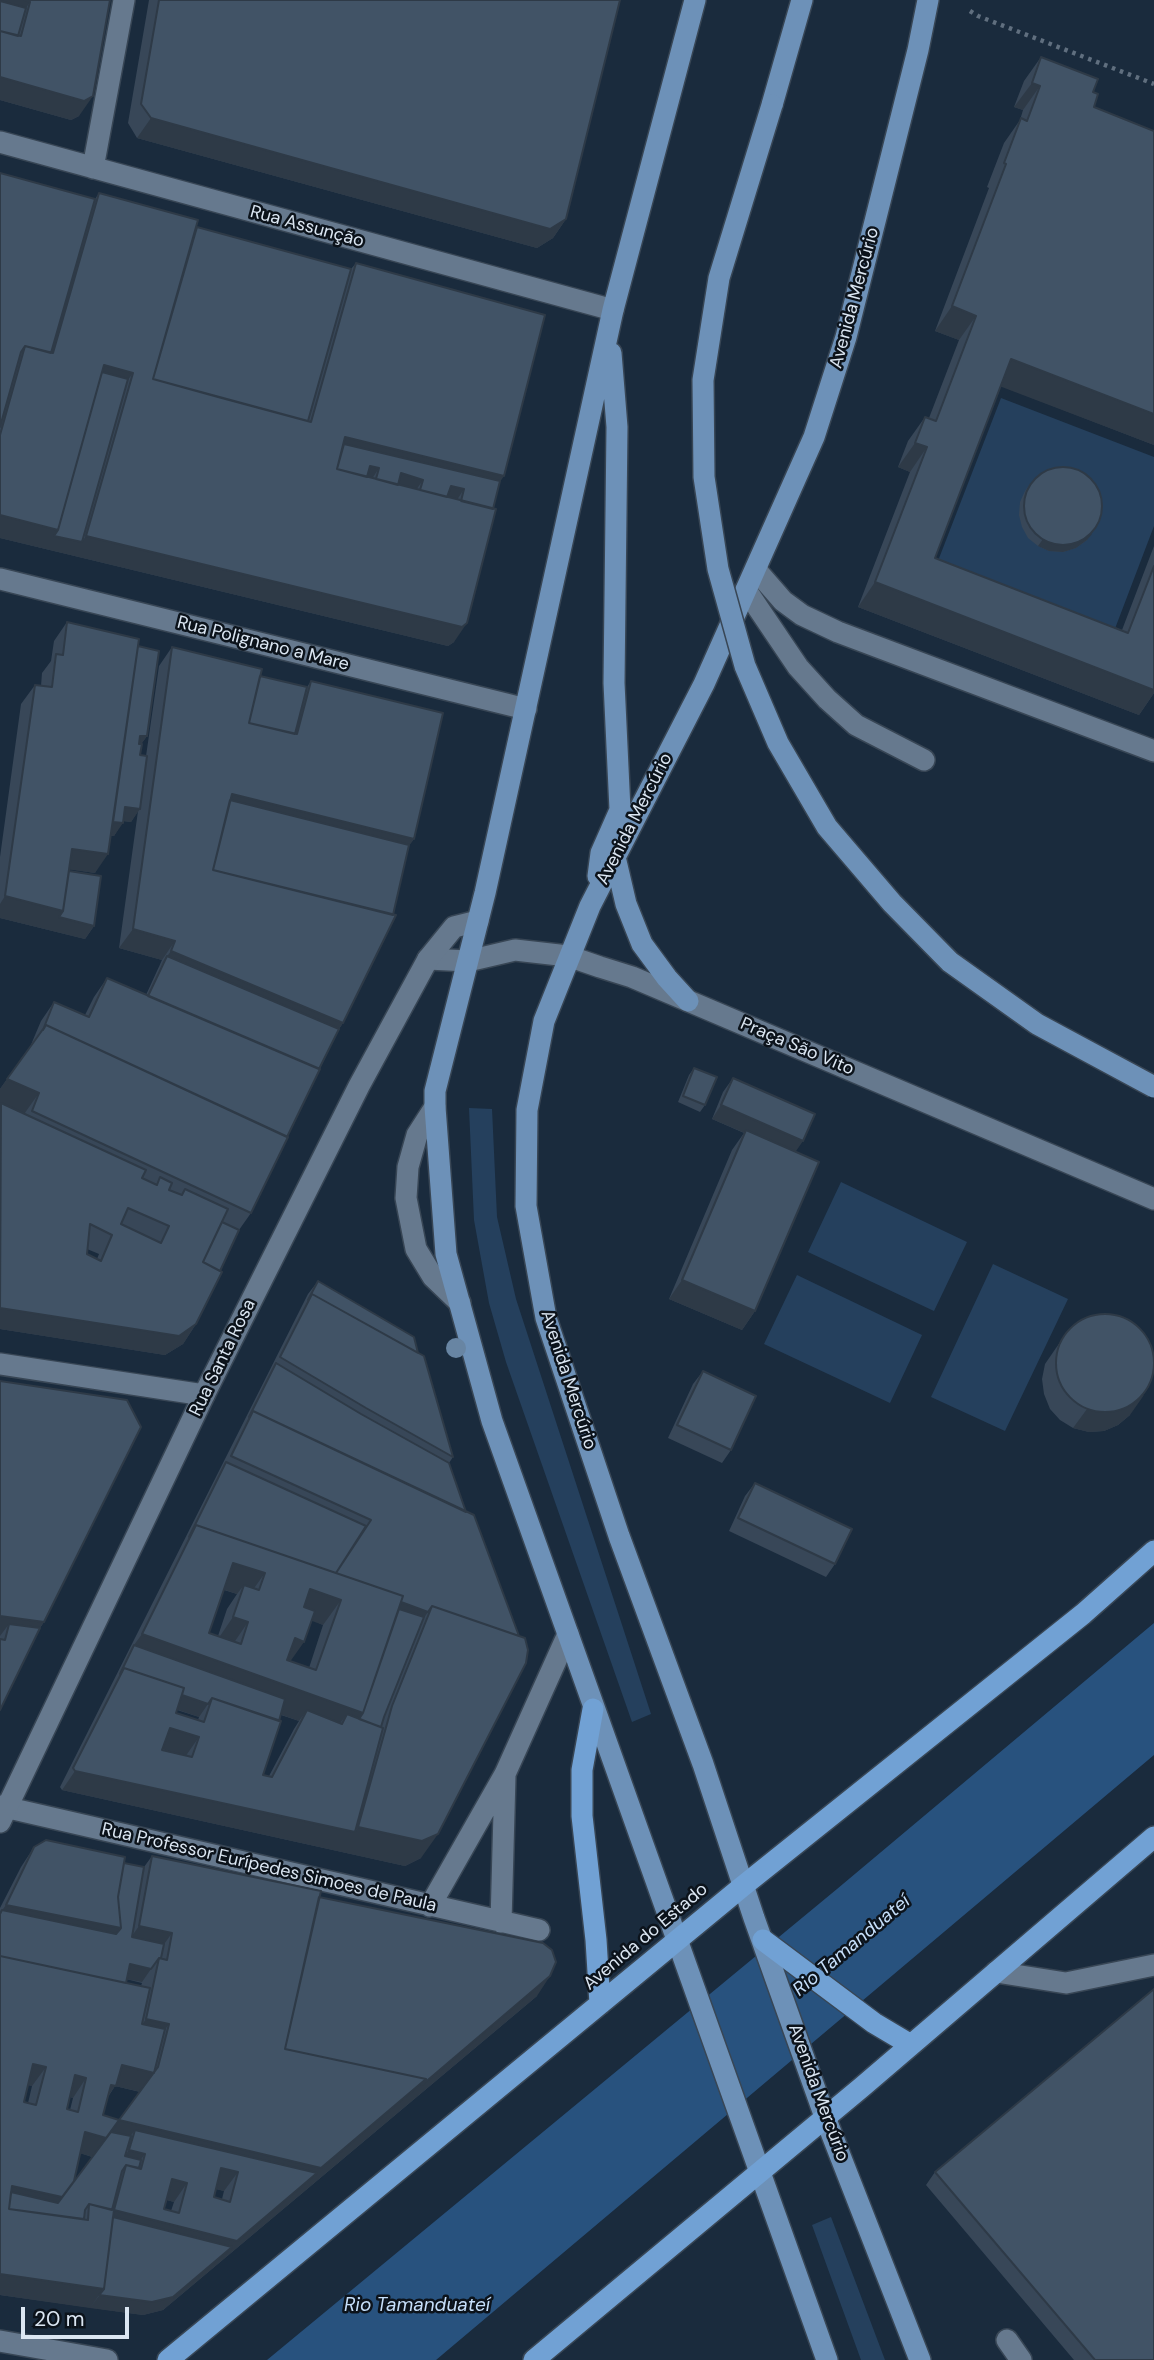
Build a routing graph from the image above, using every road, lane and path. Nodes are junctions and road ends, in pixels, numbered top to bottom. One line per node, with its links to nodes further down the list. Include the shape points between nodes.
1 (124, 0): 8 (street)
2 (695, 0): 9 (main road)
3 (802, 0): 22 (main road, bridge, via 719,278 703,380 704,477 718,569 745,666 778,743 827,827 892,903 950,962 1026,1016)
4 (928, 0): 11 (main road, Avenida Mercúrio, via 846,337 814,438)
5 (970, 11): 6 (path)
6 (1154, 84)
7 (0, 142): 8 (street, Rua Assunção)
8 (93, 168): 9 (street, Rua Assunção)
9 (611, 320): 12 (main road); 16 (main road, via 617,427 614,683 620,810 601,853)
10 (0, 579): 12 (street, Rua Polignano a Mare)
11 (751, 580): 13 (street, via 802,615 838,632); 14 (street, via 798,667 827,699 856,725); 15 (main road, Avenida Mercúrio, via 704,684)
12 (526, 709): 17 (main road)
13 (1154, 751)
14 (924, 760)
15 (615, 857): 16 (main road, Avenida Mercúrio); 21 (main road, via 642,944)
16 (597, 892): 18 (main road, Avenida Mercúrio)
17 (478, 921): 19 (street, Rua Santa Rosa, via 454,927); 20 (main road)
18 (568, 956): 20 (street, Praça São Vito, via 515,950); 21 (street, Praça São Vito); 34 (main road, Avenida Mercúrio, via 544,1021 527,1110 526,1206 546,1318)
19 (428, 959): 20 (street, Praça São Vito); 27 (street, Rua Santa Rosa)
20 (468, 961): 23 (main road, via 435,1091)
21 (688, 1001): 24 (street, Praça São Vito)
22 (1154, 1087)
23 (435, 1107): 25 (main road, via 446,1254); 25 (street, via 417,1135 405,1198 416,1249 433,1276)
24 (1154, 1199)
25 (460, 1303): 29 (main road, via 492,1421)
26 (0, 1364): 27 (street)
27 (204, 1395): 32 (street, Rua Santa Rosa)
28 (1154, 1551): 34 (highway, Avenida do Estado, via 1083,1614)
29 (569, 1634): 30 (main road); 31 (street)
30 (593, 1709): 39 (main road); 42 (highway, via 582,1770 582,1816)
31 (505, 1774): 35 (street); 36 (street)
32 (2, 1812): 35 (street, Rua Professor Eurípedes Simoes de Paula)
33 (1154, 1837): 41 (highway)
34 (743, 1885): 38 (main road, Avenida Mercúrio); 39 (highway, Avenida do Estado)
35 (430, 1906): 36 (street, Rua Professor Eurípedes Simoes de Paula)
36 (501, 1922): 37 (street, Rua Professor Eurípedes Simoes de Paula)
37 (539, 1930)
38 (763, 1940): 43 (highway); 44 (main road, Avenida Mercúrio)
39 (680, 1951): 42 (highway, Avenida do Estado); 45 (main road)
40 (1154, 1965): 41 (street, via 1066,1983)
41 (996, 1972): 43 (highway)
42 (600, 2004): 49 (highway, Avenida do Estado)
43 (911, 2045): 44 (highway)
44 (825, 2116): 45 (highway); 52 (main road, Avenida Mercúrio)
45 (760, 2173): 50 (highway); 51 (main road)
46 (1007, 2340): 53 (street)
47 (0, 2341): 48 (street)
48 (107, 2360)
49 (168, 2360)
50 (534, 2360)
51 (827, 2360)
52 (920, 2360)
53 (1021, 2360)

